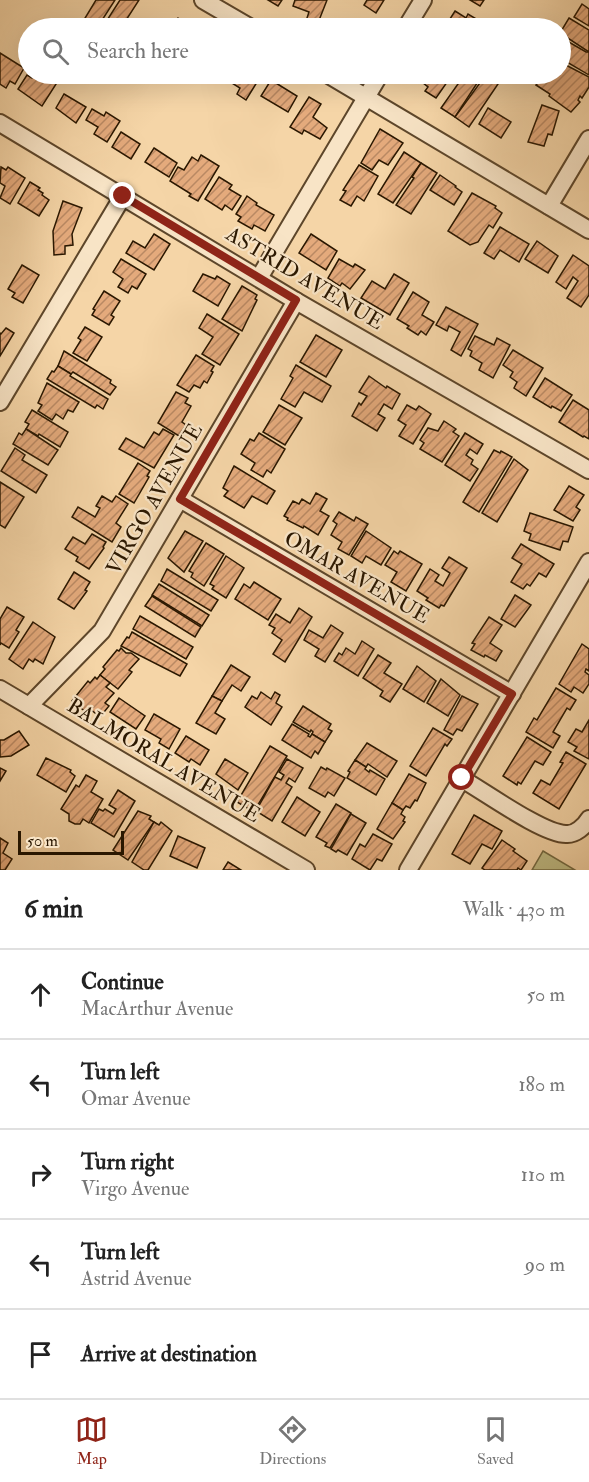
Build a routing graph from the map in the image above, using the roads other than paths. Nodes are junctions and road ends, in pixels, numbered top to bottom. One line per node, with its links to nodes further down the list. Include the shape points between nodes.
1 (203, 0): 3 (street)
2 (423, 0): 4 (street)
3 (234, 18)
4 (412, 18)
5 (344, 84): 7 (street)
6 (374, 84): 7 (street)
7 (366, 97): 11 (street); 13 (street)
8 (0, 123): 10 (street, ASTRID AVENUE)
9 (589, 139): 11 (street)
10 (123, 196): 13 (street, ASTRID AVENUE); 15 (street)
11 (549, 206): 12 (street)
12 (589, 230)
13 (259, 278): 14 (street, ASTRID AVENUE)
14 (296, 300): 16 (street, ASTRID AVENUE); 17 (street, VIRGO AVENUE)
15 (0, 402)
16 (589, 470)
17 (180, 499): 20 (street, OMAR AVENUE); 21 (street, VIRGO AVENUE, via 102,631)
18 (589, 562): 20 (street)
19 (0, 689): 21 (street, BALMORAL AVENUE)
20 (512, 694): 22 (street)
21 (29, 706): 24 (street, BALMORAL AVENUE)
22 (462, 778): 23 (street, via 550,832 569,835); 25 (street)
23 (589, 819)
24 (306, 870)
25 (408, 870)

